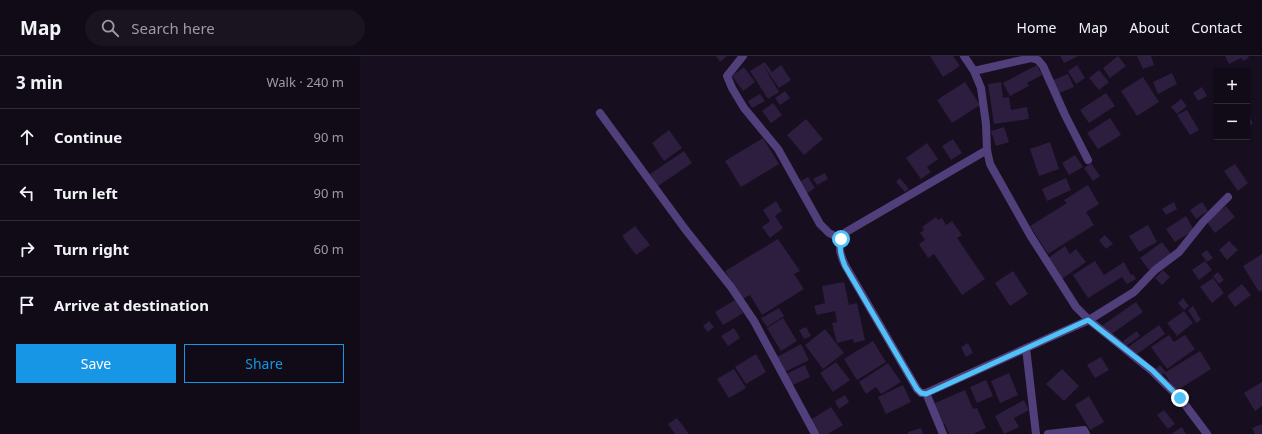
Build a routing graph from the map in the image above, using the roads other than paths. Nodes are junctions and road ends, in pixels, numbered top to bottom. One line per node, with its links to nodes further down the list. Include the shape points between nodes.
1 (743, 56): 8 (street, via 727,76 732,88 744,108 778,149 820,224 829,233)
2 (964, 56): 3 (street)
3 (974, 71): 5 (street, via 984,104); 6 (street, via 1022,59 1038,60)
4 (600, 113): 12 (street, via 754,321)
5 (987, 150): 8 (street, via 846,232); 9 (street, via 990,164 1030,235 1076,307)
6 (1088, 160)
7 (1228, 197): 9 (street, via 1203,222 1179,252 1155,270 1134,292)
8 (841, 239): 11 (street, via 841,256 845,266 917,389)
9 (1088, 320): 10 (street); 17 (street, via 1152,370 1180,398)
10 (1026, 348): 11 (street); 14 (street)
11 (926, 394): 13 (street)
12 (815, 434)
13 (943, 434)
14 (1036, 434)
15 (1048, 434): 16 (street, via 1084,430)
16 (1086, 434)
17 (1207, 434)

